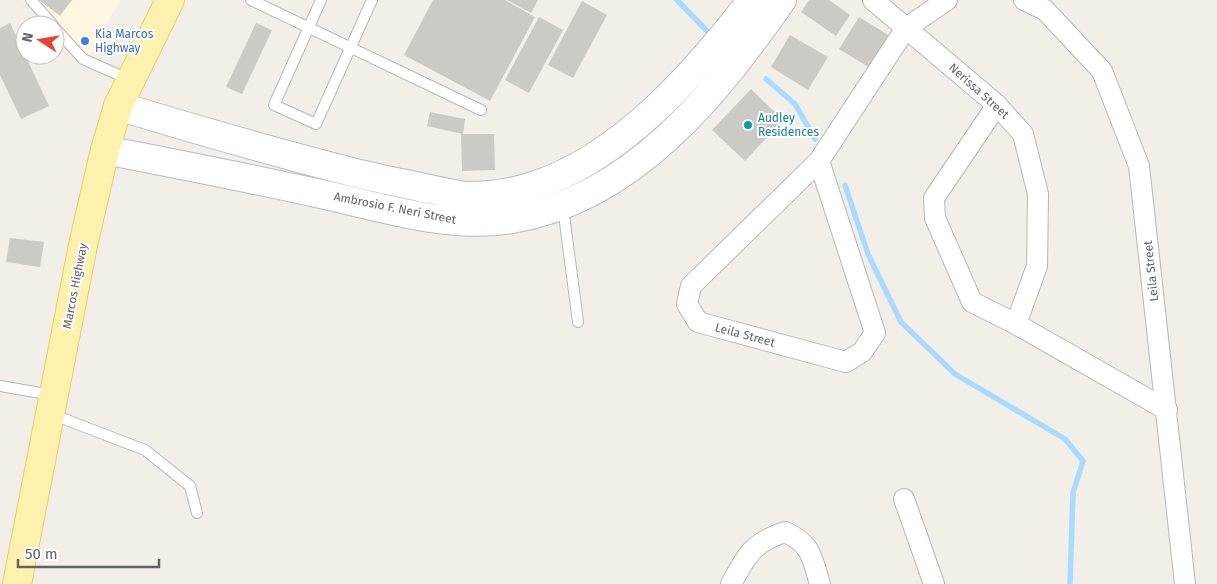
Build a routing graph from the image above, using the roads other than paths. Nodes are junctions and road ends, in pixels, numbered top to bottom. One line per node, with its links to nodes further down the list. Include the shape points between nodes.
1 (31, 0): 11 (lane)
2 (170, 0): 16 (main road, Marcos Highway)
3 (251, 0): 12 (lane)
4 (321, 0): 12 (lane)
5 (372, 0): 15 (lane)
6 (752, 0): 20 (street, Ambrosio F. Neri Street, via 691,74 642,121 595,157 561,176 533,186 505,193 465,196 378,179)
7 (782, 0): 24 (street, Ambrosio F. Neri Street, via 710,96 661,144 613,179)
8 (947, 0): 13 (street, Leila Street)
9 (1024, 0): 29 (street, Leila Street, via 1045,10 1102,71 1139,166)
10 (871, 1): 13 (street, Nerissa Street)
11 (44, 15)
12 (309, 28): 15 (lane); 15 (lane, via 274,105 316,124)
13 (906, 28): 17 (street, Nerissa Street); 22 (street, Leila Street)
14 (65, 39): 16 (lane, via 83,59)
15 (350, 48): 19 (lane)
16 (130, 80): 18 (main road, Marcos Highway)
17 (998, 105): 26 (street, Nerissa Street, via 1023,134 1038,194 1037,266); 26 (street, via 934,198 935,218 972,302)
18 (118, 106): 20 (street, Ambrosio F. Neri Street); 21 (main road, Marcos Highway)
19 (481, 110)
20 (216, 136): 23 (street)
21 (105, 150): 23 (street, Ambrosio F. Neri Street); 28 (main road, Marcos Highway)
22 (820, 161): 22 (street, Leila Street, via 692,286 687,304 698,322 846,362 862,352 875,333)
23 (209, 170): 24 (street, Ambrosio F. Neri Street, via 453,221 512,219)
24 (562, 204): 25 (lane)
25 (578, 322)
26 (1016, 324): 29 (street)
27 (0, 386): 28 (lane)
28 (52, 404): 31 (lane, via 145,450 190,486); 32 (main road, Marcos Highway)
29 (1167, 410): 36 (street, Leila Street)
30 (904, 498): 35 (street)
31 (197, 512)
32 (17, 584)
33 (731, 584): 34 (street, via 748,553 768,538 785,532 800,539 811,554)
34 (820, 584)
35 (934, 584)
36 (1186, 584)

